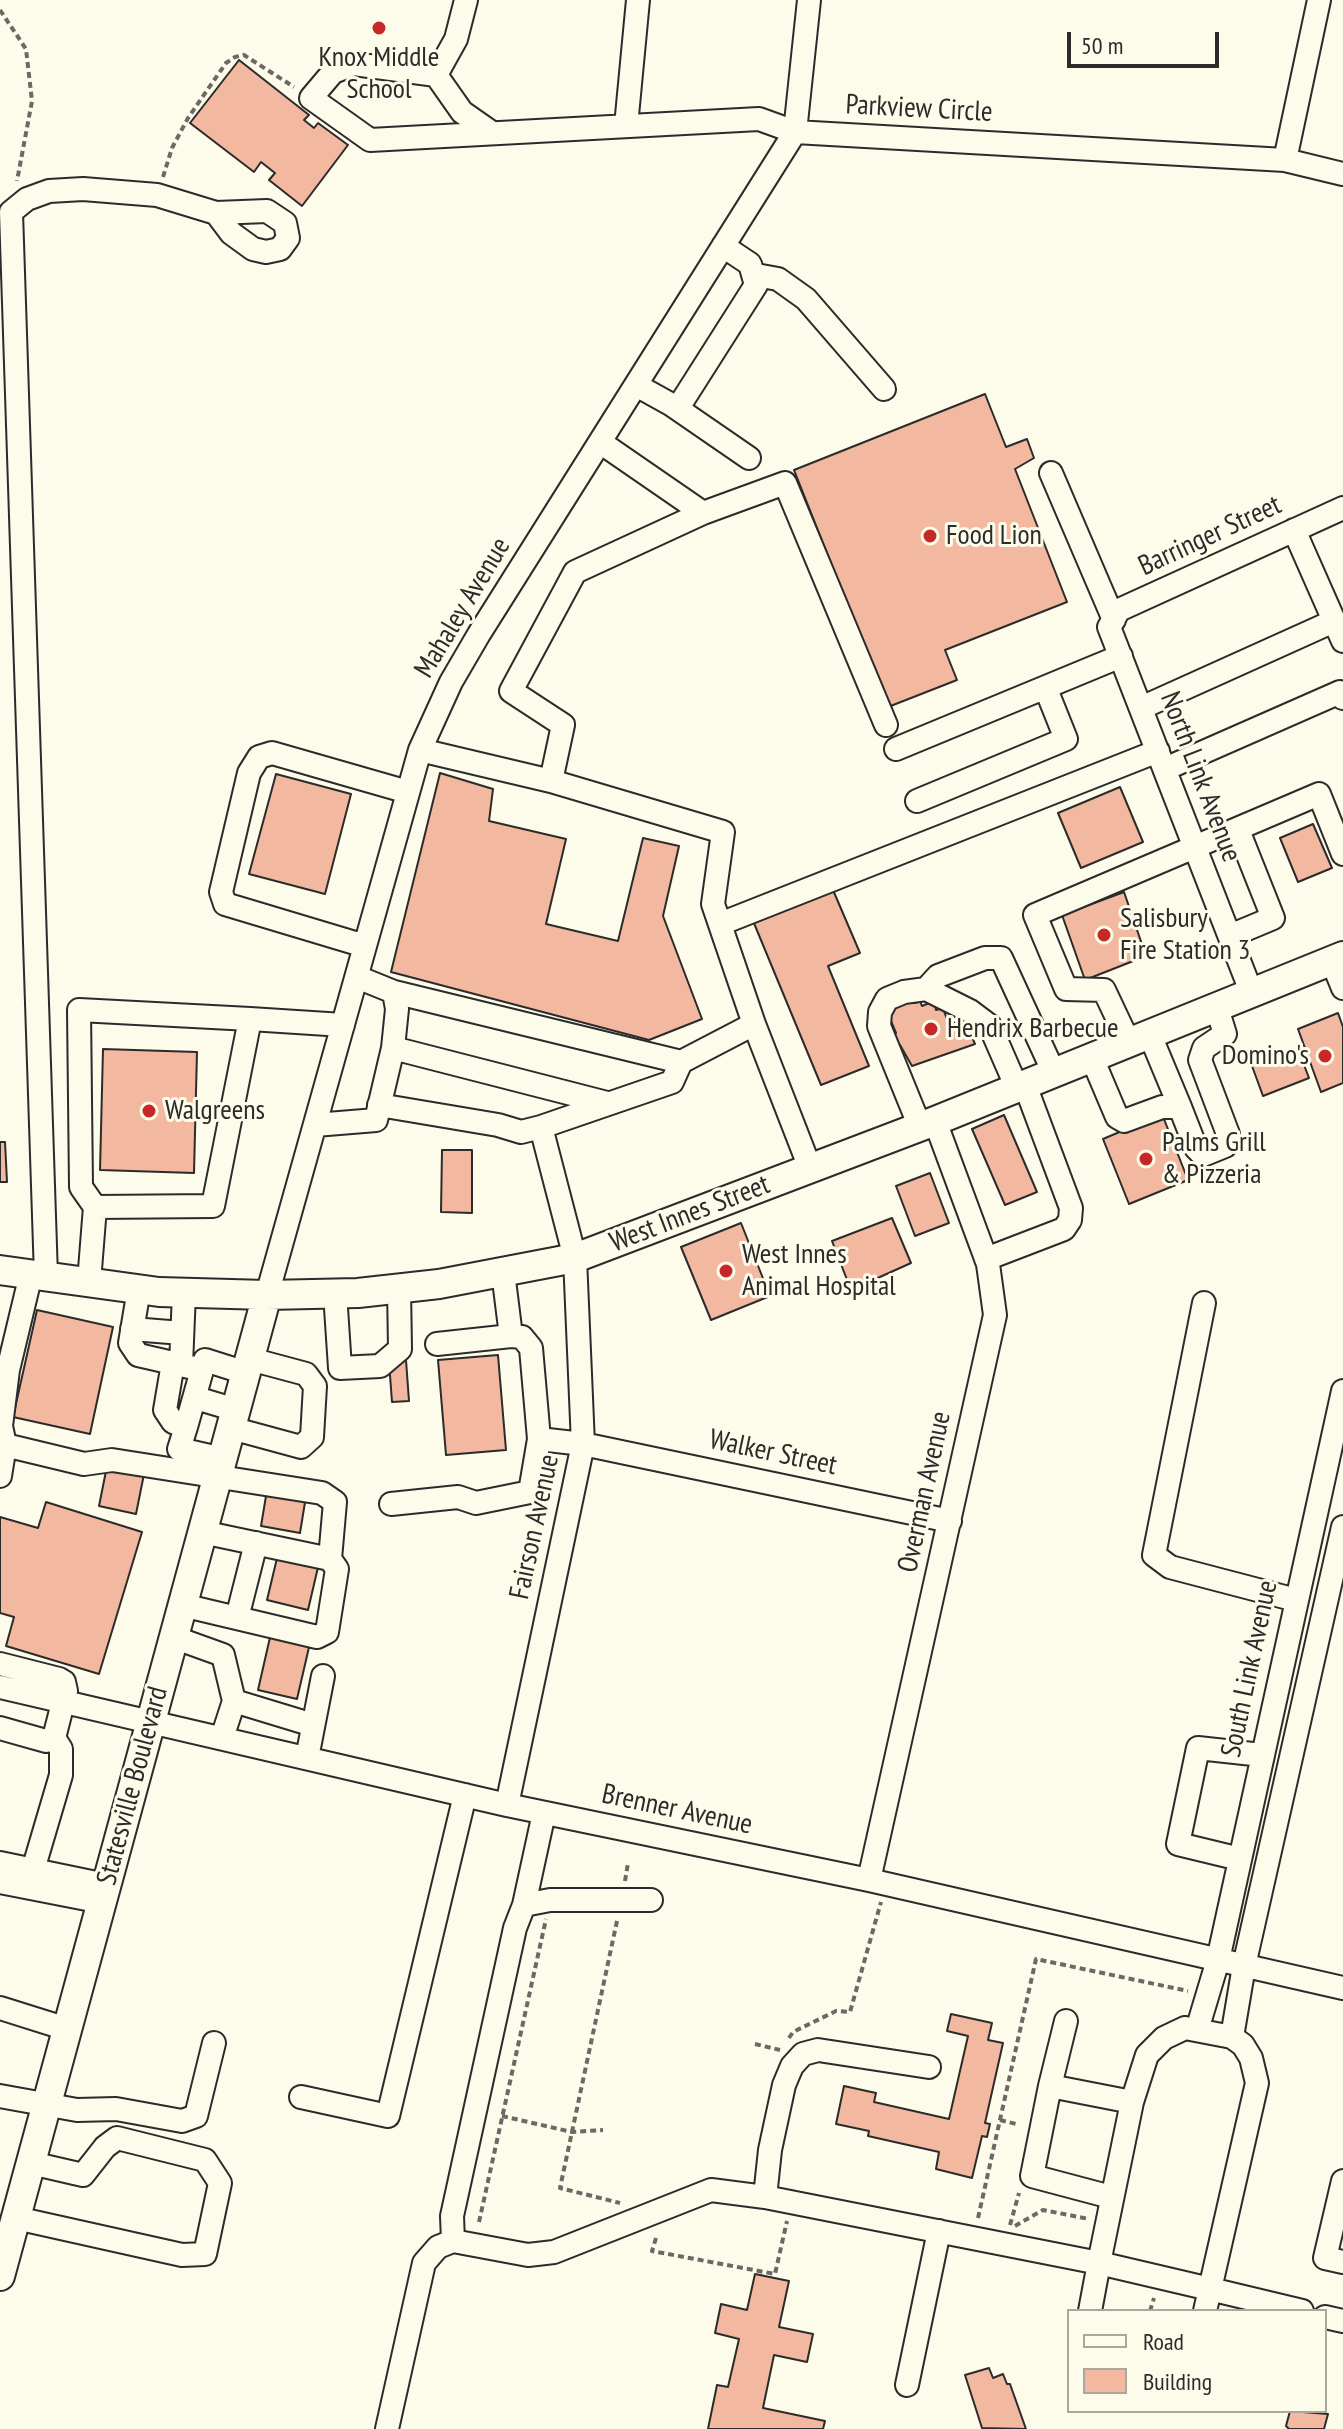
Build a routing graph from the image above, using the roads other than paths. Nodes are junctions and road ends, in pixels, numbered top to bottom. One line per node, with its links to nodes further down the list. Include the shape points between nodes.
1 (466, 0): 5 (street, via 456,39)
2 (638, 0): 6 (street)
3 (809, 0): 7 (street, Mahaley Avenue)
4 (1319, 0): 9 (street)
5 (436, 75): 8 (street, via 462,112); 8 (street, Parkview Circle, via 354,64 333,72 311,98 370,140)
6 (626, 126): 7 (street, Parkview Circle, via 759,119); 8 (street, Parkview Circle)
7 (795, 132): 9 (street, Parkview Circle); 12 (street, Mahaley Avenue)
8 (492, 133)
9 (1285, 160): 10 (street, Parkview Circle)
10 (1343, 174)
11 (216, 213): 70 (street, via 157,195 83,189 49,191 11,212)
12 (723, 246): 13 (street, via 750,264); 14 (street, Mahaley Avenue)
13 (756, 275): 15 (street, via 778,279 806,299); 16 (street, via 756,285 690,390 681,403)
14 (636, 385): 16 (street); 17 (street, Mahaley Avenue)
15 (884, 389)
16 (672, 405): 18 (street)
17 (600, 442): 21 (street); 31 (street, Mahaley Avenue, via 451,682)
18 (749, 458)
19 (1051, 473): 23 (street, North Link Avenue)
20 (1343, 508): 22 (street, Barringer Street)
21 (703, 513): 29 (street, via 785,483); 33 (street, via 575,572 511,691 563,725)
22 (1294, 530): 23 (street, Barringer Street, via 1119,610); 24 (street)
23 (1112, 623): 25 (street, North Link Avenue)
24 (1339, 631): 28 (street)
25 (1121, 656): 26 (street); 28 (street, North Link Avenue)
26 (1046, 689): 30 (street); 35 (street, via 1066,739)
27 (1342, 693): 32 (street)
28 (1141, 708): 32 (street, North Link Avenue)
29 (886, 725)
30 (896, 749)
31 (420, 750): 33 (street); 34 (street, Mahaley Avenue)
32 (1162, 760): 37 (street, North Link Avenue); 39 (street)
33 (551, 781): 39 (street, via 723,832 713,904)
34 (408, 792): 41 (street, Mahaley Avenue); 41 (street, via 272,753 259,757 249,773 221,892 225,904)
35 (917, 801)
36 (1238, 830): 37 (street); 38 (street, via 1319,794); 40 (street, via 1273,918)
37 (1195, 849): 40 (street, North Link Avenue); 52 (street, via 1035,915 1066,989 1104,990)
38 (1343, 854)
39 (720, 924): 50 (street)
40 (1230, 936): 47 (street, North Link Avenue)
41 (365, 946): 43 (street, Mahaley Avenue)
42 (1337, 958): 44 (street); 47 (main road, West Innes Street)
43 (357, 977): 46 (street); 51 (street, Mahaley Avenue)
44 (1343, 988)
45 (926, 989): 56 (street, via 938,976 985,958 1001,958); 57 (street, via 990,1026); 61 (street, Overman Avenue, via 887,999 878,1020)
46 (394, 992): 53 (street); 55 (street)
47 (1252, 994): 48 (main road, West Innes Street)
48 (1217, 1008): 52 (main road, West Innes Street); 60 (street, via 1225,1034 1204,1048 1200,1060 1228,1134 1225,1146 1203,1155)
49 (250, 1019): 51 (street); 65 (street, via 213,1206); 65 (street, via 79,1010 81,1187)
50 (754, 1024): 55 (street); 64 (street)
51 (343, 1025): 62 (street, Mahaley Avenue)
52 (1139, 1039): 54 (main road, West Innes Street); 60 (street)
53 (393, 1048): 58 (street); 59 (street)
54 (1092, 1058): 56 (main road, West Innes Street); 60 (street, via 1117,1117 1124,1121 1162,1107)
55 (681, 1062): 58 (street, via 672,1082)
56 (1054, 1073): 57 (main road, West Innes Street)
57 (1021, 1087): 61 (main road, West Innes Street); 67 (street, via 1071,1208 1070,1220 1064,1229)
58 (607, 1103): 63 (street)
59 (379, 1105): 62 (street, via 376,1120); 63 (street, via 521,1132)
60 (1180, 1107)
61 (928, 1124): 64 (main road, West Innes Street); 67 (street, Overman Avenue)
62 (315, 1125): 76 (street, Mahaley Avenue)
63 (541, 1127): 66 (street, Fairson Avenue)
64 (810, 1168): 66 (main road, West Innes Street)
65 (95, 1207): 71 (street)
66 (575, 1258): 69 (main road, West Innes Street); 91 (street, Fairson Avenue)
67 (986, 1259): 96 (street, Overman Avenue, via 995,1315)
68 (0, 1270): 70 (main road, West Innes Street)
69 (503, 1272): 72 (main road, West Innes Street); 80 (street)
70 (38, 1275): 71 (main road, West Innes Street); 92 (street, via 8,1370 1,1426)
71 (89, 1282): 73 (main road, West Innes Street)
72 (399, 1288): 75 (main road, West Innes Street); 84 (street, via 400,1349 380,1366)
73 (139, 1289): 74 (main road, West Innes Street); 78 (street)
74 (184, 1293): 76 (main road, West Innes Street); 79 (street)
75 (335, 1293): 76 (main road, West Innes Street); 84 (street)
76 (267, 1295): 83 (main road, Statesville Boulevard)
77 (1204, 1303): 101 (street, via 1154,1555 1170,1567)
78 (132, 1329): 79 (street); 82 (street, via 130,1343 138,1355)
79 (182, 1333): 82 (street)
80 (511, 1336): 81 (street); 90 (street, via 522,1337 531,1348)
81 (437, 1344)
82 (186, 1366): 83 (street, via 205,1360); 87 (street); 89 (street, via 165,1410 173,1422)
83 (248, 1366): 85 (street); 88 (main road, Statesville Boulevard)
84 (340, 1368): 85 (street)
85 (306, 1374): 88 (street, via 315,1386 312,1437 301,1447)
86 (1343, 1391): 101 (street, South Link Avenue)
87 (196, 1398): 88 (street); 89 (street)
88 (233, 1419): 93 (main road, Statesville Boulevard)
89 (186, 1427): 93 (street, via 179,1449)
90 (539, 1439): 91 (street, Walker Street); 95 (street, via 530,1492 476,1503 458,1497)
91 (583, 1444): 96 (street, Walker Street); 119 (street, Fairson Avenue)
92 (5, 1445): 93 (street, via 84,1464 112,1460); 94 (street)
93 (220, 1468): 98 (main road, Statesville Boulevard); 100 (street, via 322,1493 335,1502)
94 (0, 1476)
95 (391, 1504)
96 (950, 1521): 124 (street, Overman Avenue)
97 (1343, 1527): 102 (street)
98 (202, 1532): 99 (street); 103 (main road, Statesville Boulevard)
99 (256, 1543): 100 (street); 104 (street)
100 (330, 1559): 104 (street, via 337,1569 327,1632 317,1637)
101 (1296, 1598): 102 (street); 116 (street, South Link Avenue)
102 (1335, 1604): 130 (street)
103 (182, 1605): 104 (street); 105 (main road, Statesville Boulevard)
104 (237, 1618)
105 (173, 1637): 109 (street, via 223,1655); 111 (main road, Statesville Boulevard)
106 (0, 1664): 110 (street, via 64,1682)
107 (323, 1676): 112 (street)
108 (0, 1687): 110 (street, Brenner Avenue)
109 (234, 1701): 112 (street); 115 (street)
110 (63, 1702): 111 (street, Brenner Avenue); 114 (street)
111 (150, 1721): 115 (street, Brenner Avenue); 126 (main road, Statesville Boulevard)
112 (313, 1725): 117 (street)
113 (0, 1728): 114 (street, via 46,1741)
114 (54, 1738): 123 (street, via 61,1749 61,1775)
115 (222, 1738): 117 (street, Brenner Avenue)
116 (1262, 1755): 121 (street, South Link Avenue); 121 (street, via 1198,1748 1178,1844)
117 (307, 1758): 118 (street, Brenner Avenue)
118 (465, 1795): 119 (street, Brenner Avenue); 141 (street, via 388,2116)
119 (507, 1805): 120 (street, Brenner Avenue)
120 (544, 1813): 124 (street, Brenner Avenue); 128 (street)
121 (1240, 1859): 129 (street, South Link Avenue)
122 (0, 1863): 123 (street)
123 (33, 1870): 126 (street)
124 (869, 1880): 129 (street, Brenner Avenue)
125 (0, 1882): 126 (street)
126 (104, 1893): 134 (main road, Statesville Boulevard)
127 (651, 1900): 128 (street)
128 (524, 1905): 150 (street, via 452,2216)
129 (1218, 1960): 130 (street, Brenner Avenue); 135 (street, South Link Avenue)
130 (1244, 1966): 131 (street, Brenner Avenue); 136 (street)
131 (1343, 1988)
132 (0, 2008): 134 (street)
133 (1066, 2021): 139 (street)
134 (67, 2029): 143 (main road, Statesville Boulevard)
135 (1197, 2030): 136 (street); 142 (street, via 1185,2028 1164,2038 1147,2055)
136 (1232, 2037): 154 (street, via 1251,2058 1257,2083)
137 (214, 2043): 143 (street, via 196,2116 182,2121 116,2109)
138 (929, 2067): 146 (street, via 818,2050 803,2054 784,2085)
139 (1050, 2086): 142 (street); 147 (street, via 1032,2176)
140 (0, 2096): 143 (street)
141 (301, 2097)
142 (1132, 2102): 147 (street)
143 (47, 2105): 144 (main road, Statesville Boulevard)
144 (31, 2163): 148 (main road, Statesville Boulevard); 148 (street, via 83,2175 117,2138 205,2160 220,2183 205,2254 182,2255)
145 (1343, 2181): 151 (street, via 1325,2258)
146 (765, 2197): 149 (street); 150 (street, via 711,2190 554,2252 528,2255)
147 (1111, 2197): 152 (street)
148 (10, 2221): 153 (main road, Statesville Boulevard)
149 (939, 2231): 152 (street); 157 (street)
150 (453, 2241): 158 (street, via 438,2247 424,2263)
151 (1343, 2262)
152 (1099, 2263): 154 (street); 155 (street)
153 (0, 2276)
154 (1208, 2300): 156 (street)
155 (1090, 2309)
156 (1285, 2309)
157 (907, 2385)
158 (387, 2429)

